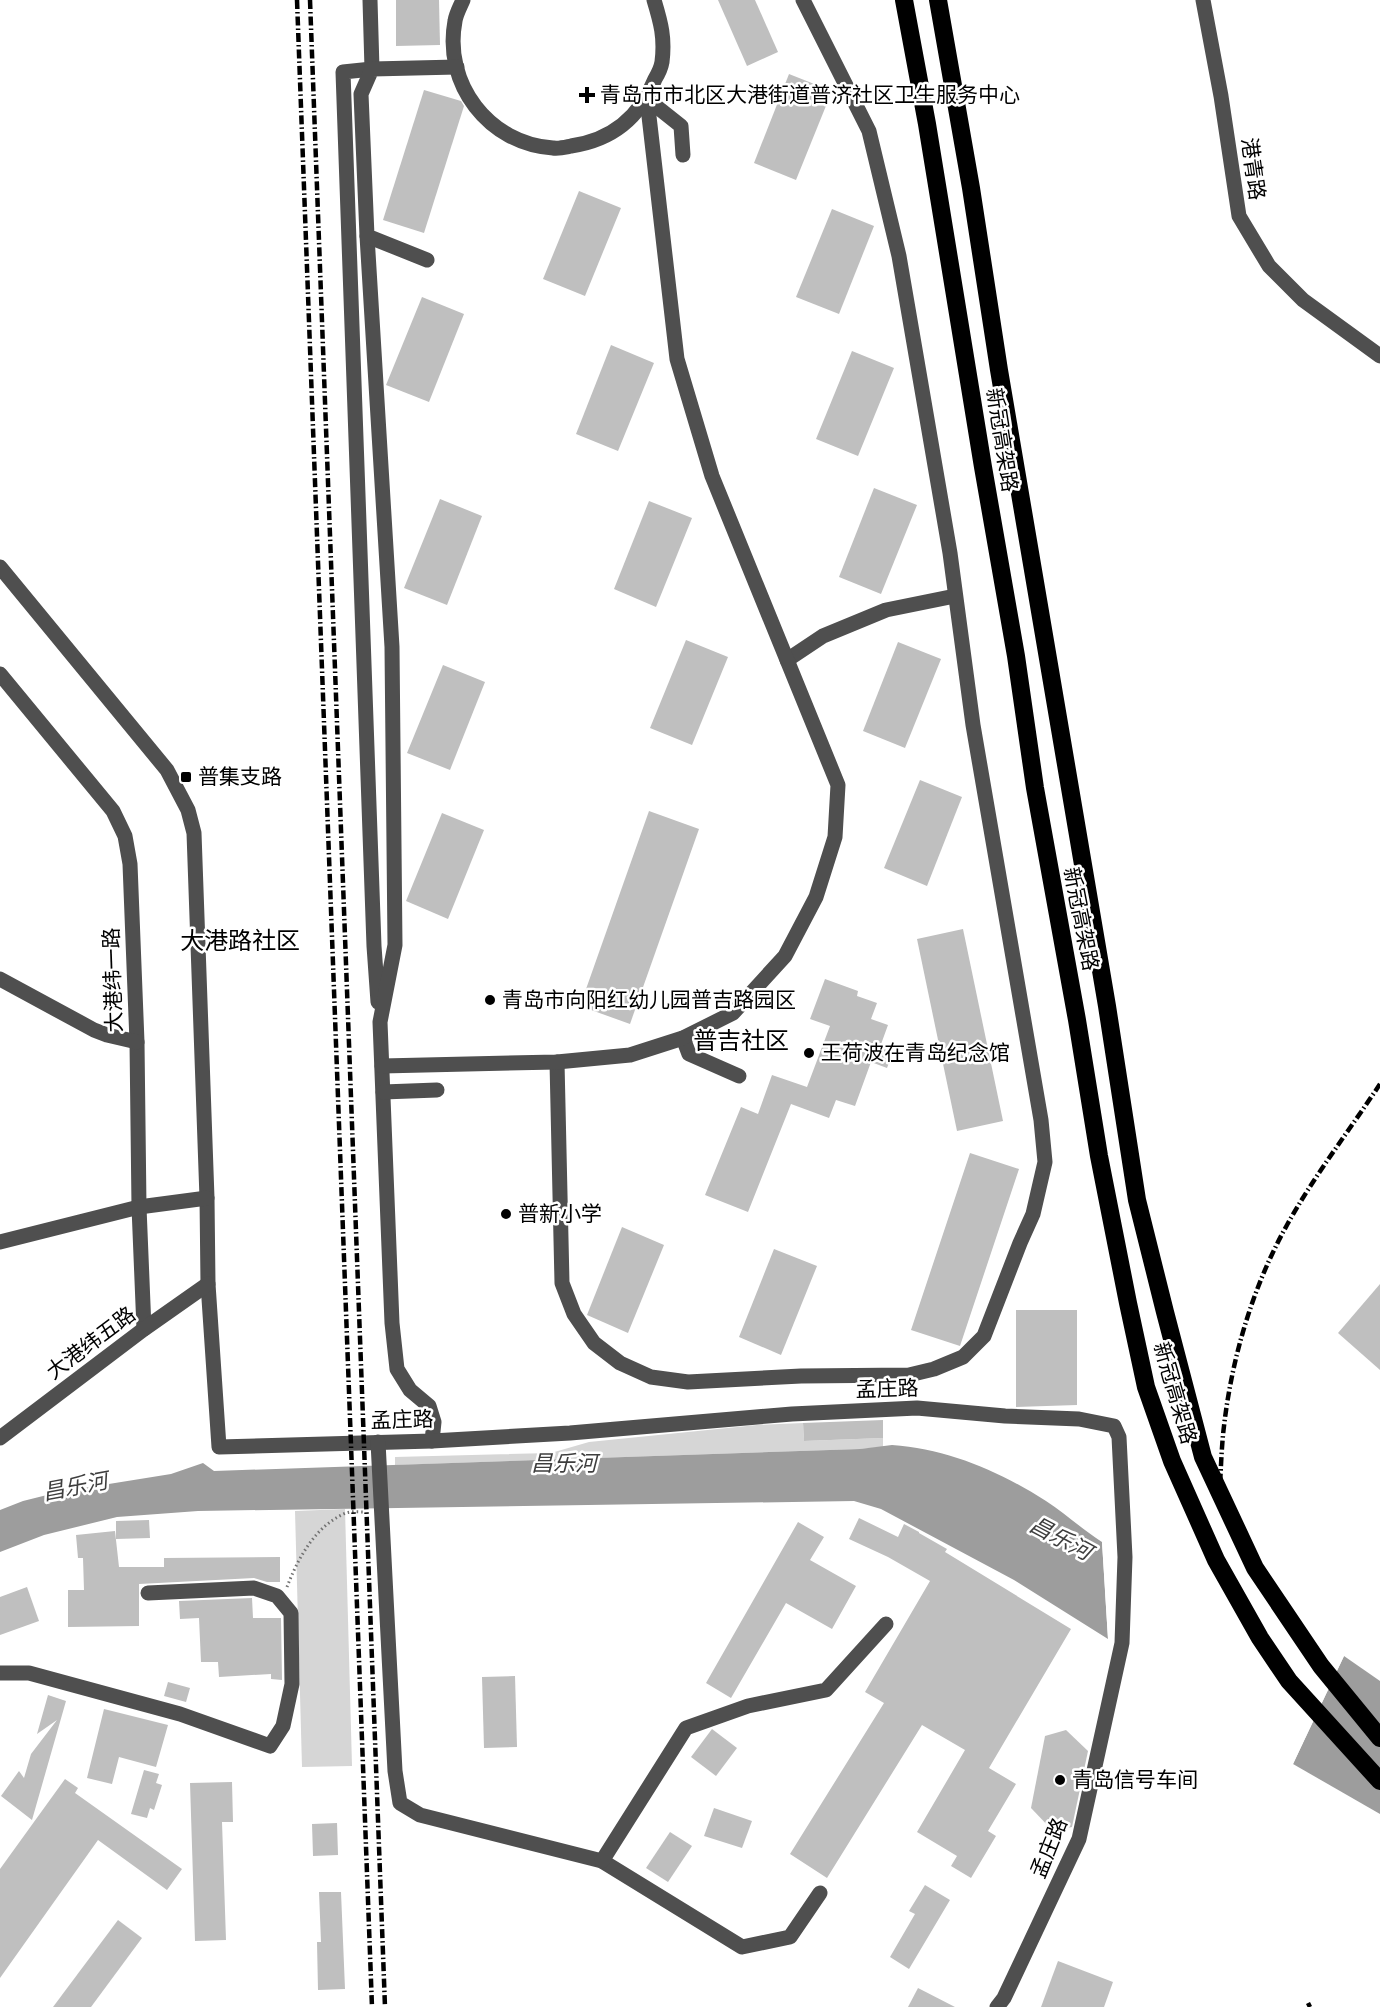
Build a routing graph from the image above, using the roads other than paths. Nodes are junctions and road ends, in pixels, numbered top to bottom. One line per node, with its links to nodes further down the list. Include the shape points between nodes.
1 (370, 0): 9 (street)
2 (463, 0): 8 (street, via 454,20 453,57)
3 (654, 0): 10 (street, via 663,28 662,65)
4 (803, 0): 16 (street, via 869,131 899,256)
5 (904, 0): 40 (highway, 新冠高架路, via 1099,1156 1146,1387 1172,1461 1216,1560 1260,1638 1289,1681)
6 (939, 0): 39 (highway, 新冠高架路, via 1137,1200 1168,1323 1203,1457 1256,1568 1321,1666)
7 (1203, 0): 14 (street, 港青路, via 1239,216 1269,266 1303,300)
8 (457, 68): 9 (street); 10 (street, via 464,92 487,121 518,141 554,149 590,143 623,126)
9 (372, 69): 12 (street, via 361,94); 20 (street, via 343,72 374,946)
10 (648, 99): 11 (street, via 681,126); 17 (street, via 677,359 712,476)
11 (683, 155)
12 (367, 236): 13 (street); 20 (street, via 392,647 395,945)
13 (427, 260)
14 (1380, 356)
15 (0, 567): 28 (street, via 167,770 188,810 194,833)
16 (955, 596): 17 (street, via 886,610 823,636); 23 (street, via 1046,1162 1034,1214 984,1336 976,1346 963,1357 909,1375 688,1382 651,1377 620,1363 594,1342 580,1323 562,1283)
17 (787, 660): 21 (street, via 838,785 835,837 816,897 785,956 733,1012)
18 (0, 674): 22 (street, 大港纬一路, via 113,811 125,836 130,864)
19 (0, 979): 22 (street, via 94,1030)
20 (380, 1022): 24 (street)
21 (683, 1038): 23 (street, via 630,1055); 25 (street, via 689,1054)
22 (137, 1042): 29 (street, 大港纬一路)
23 (557, 1062): 24 (street)
24 (382, 1066): 27 (street)
25 (739, 1076)
26 (438, 1090): 27 (street)
27 (383, 1092): 34 (street, via 397,1370 410,1390 429,1406 434,1422)
28 (207, 1198): 29 (street); 31 (street)
29 (138, 1207): 30 (street); 32 (street, 大港纬一路)
30 (0, 1242)
31 (208, 1284): 32 (street, 大港纬五路); 35 (street, 孟庄路, via 219,1447)
32 (144, 1329): 33 (street, 大港纬五路)
33 (0, 1438)
34 (432, 1441): 35 (street, 孟庄路); 43 (street, 孟庄路, via 917,1408 1079,1419 1114,1426 1119,1437 1125,1557 1122,1643 1079,1839)
35 (378, 1442): 41 (street, via 400,1803 420,1815)
36 (148, 1593): 38 (street, via 254,1588 277,1596 291,1613 292,1684 283,1726 270,1746 180,1714 29,1673)
37 (886, 1624): 41 (street, via 826,1690 748,1706 686,1728)
38 (0, 1672)
39 (1380, 1738)
40 (1380, 1781)
41 (602, 1861): 42 (street, via 742,1947 790,1937)
42 (820, 1893)
43 (997, 2007)

